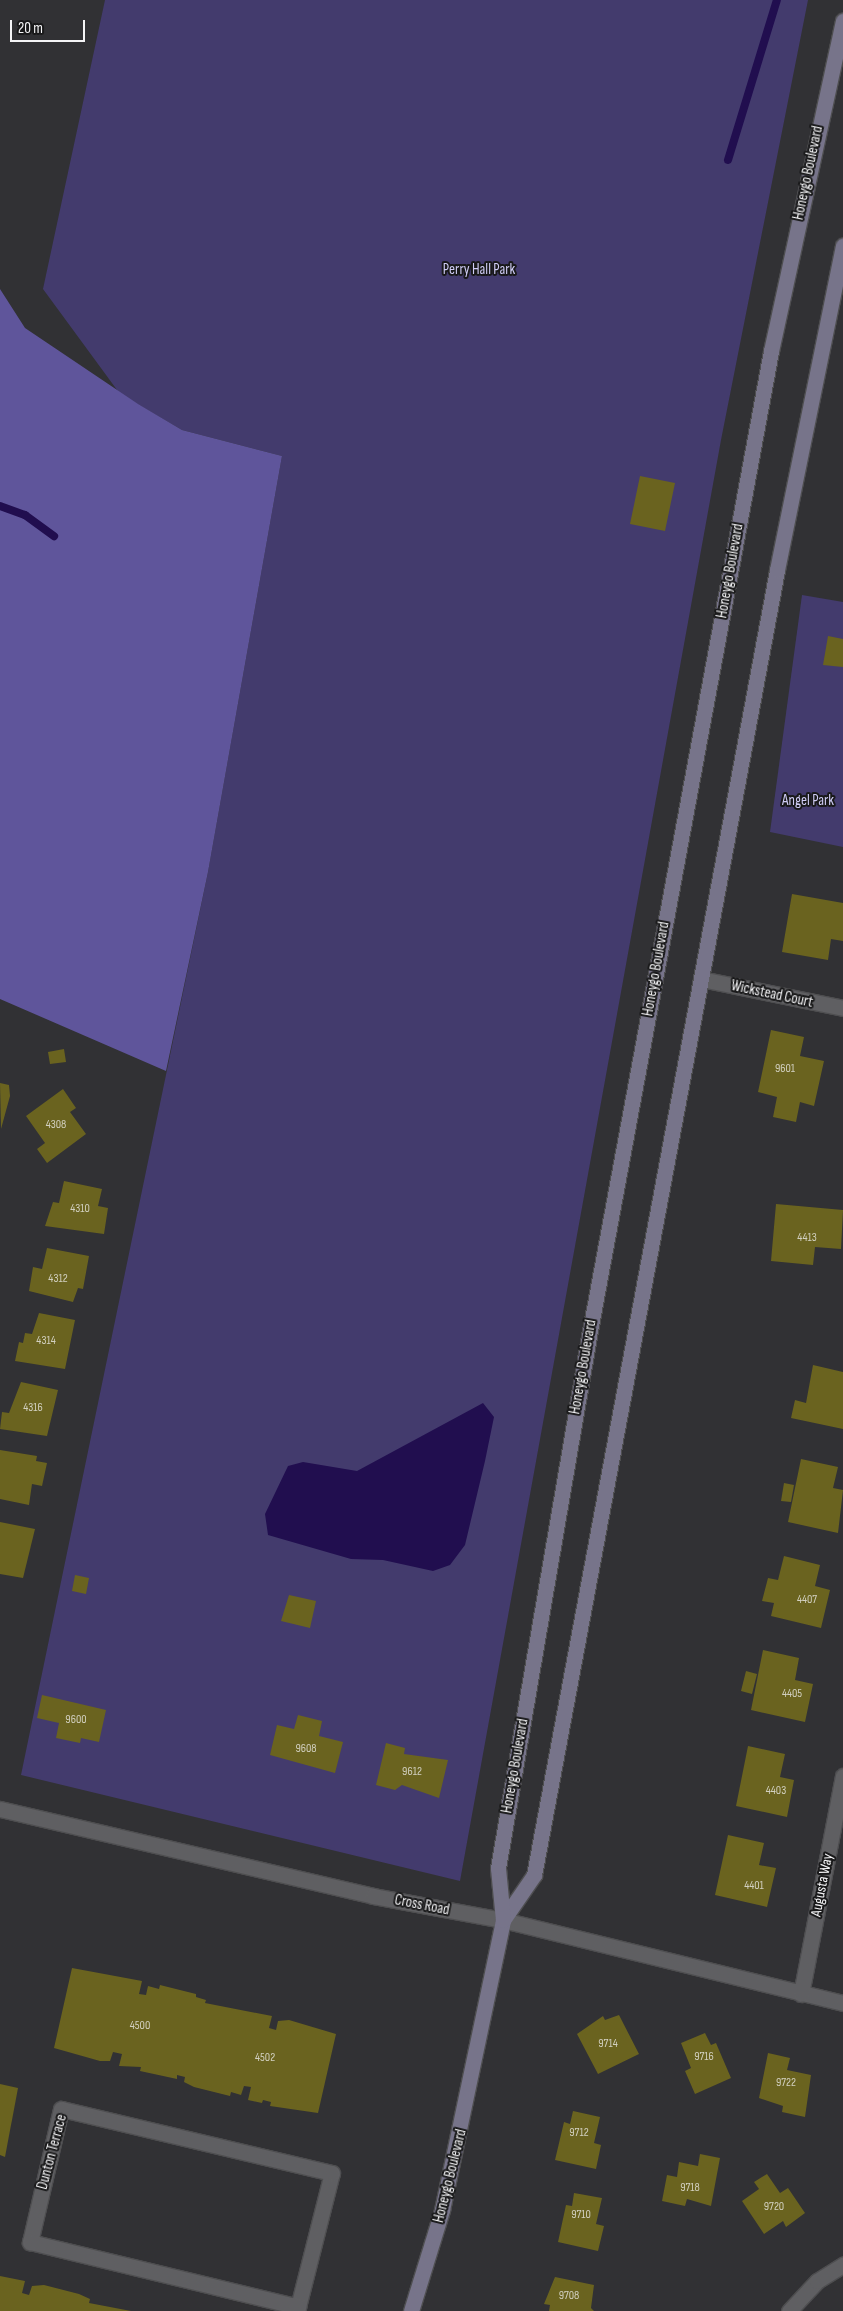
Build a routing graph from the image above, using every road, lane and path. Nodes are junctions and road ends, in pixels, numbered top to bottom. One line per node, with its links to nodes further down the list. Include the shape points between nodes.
1 (843, 22): 7 (main road, Honeygo Boulevard, via 771,351 590,1326 498,1868)
2 (843, 246): 3 (main road, Honeygo Boulevard)
3 (701, 979): 4 (street, Wickstead Court); 7 (main road, Honeygo Boulevard, via 534,1875)
4 (843, 1008)
5 (843, 1776): 8 (street, Augusta Way)
6 (0, 1809): 7 (street, Cross Road, via 392,1900)
7 (503, 1920): 8 (street, Cross Road); 12 (main road, Honeygo Boulevard, via 445,2201)
8 (801, 1994): 9 (street, Cross Road)
9 (843, 2003)
10 (843, 2265): 13 (street, via 817,2281)
11 (297, 2309): 11 (street, Dunton Terrace, via 332,2173 61,2109 30,2242)
12 (410, 2311)
13 (789, 2311)

